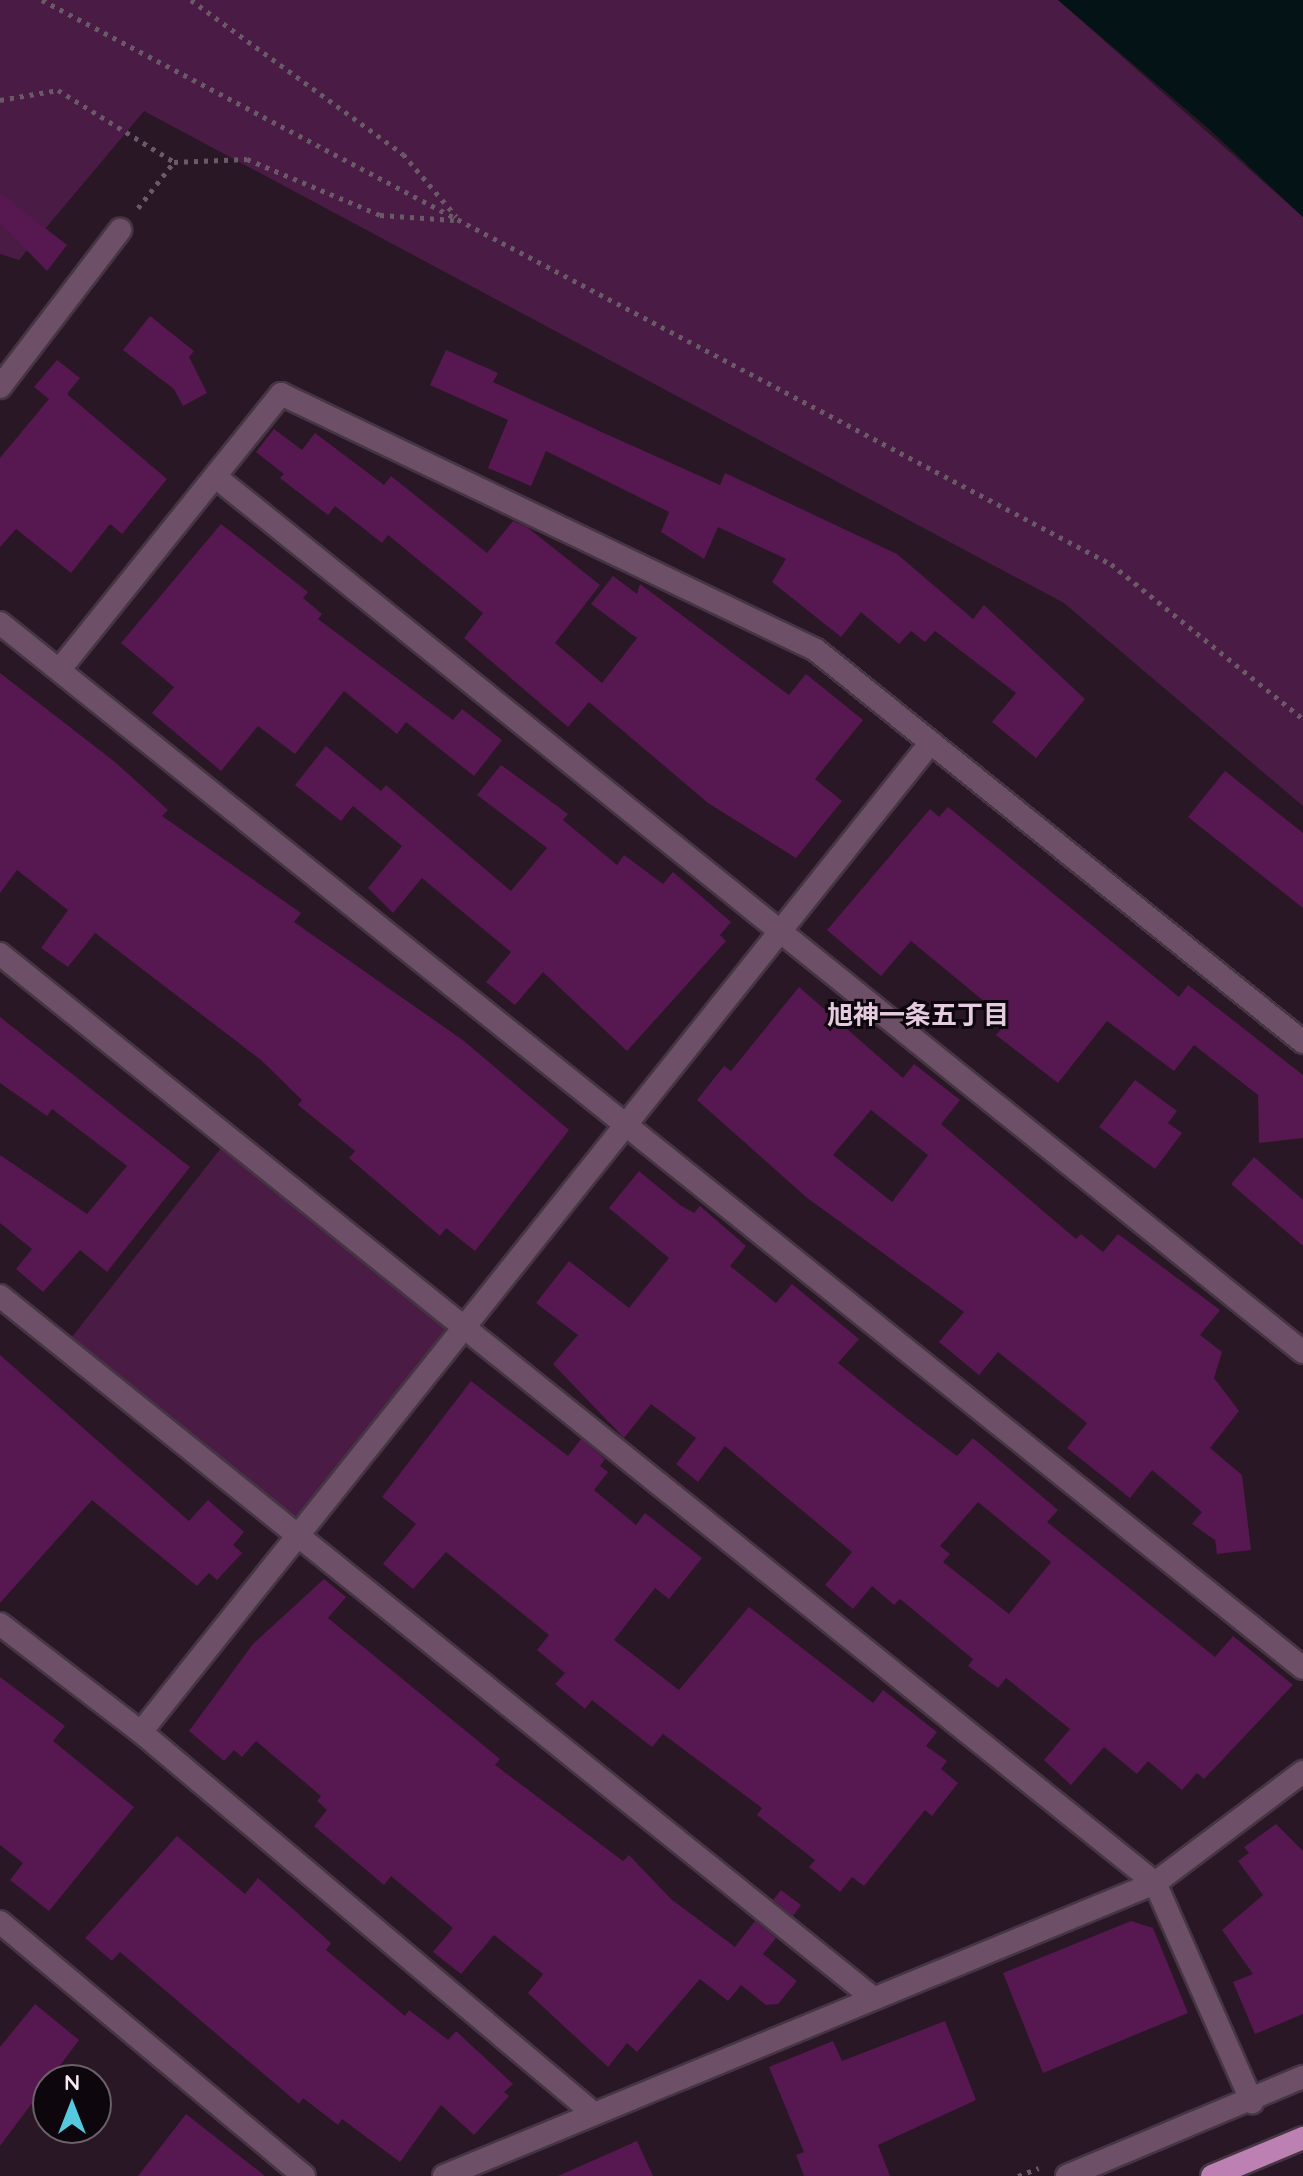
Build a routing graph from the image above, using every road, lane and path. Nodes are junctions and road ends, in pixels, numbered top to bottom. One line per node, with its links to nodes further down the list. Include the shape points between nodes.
1 (42, 0): 5 (path)
2 (191, 0): 5 (path, via 403,154)
3 (0, 100): 4 (path, via 58,90)
4 (174, 162): 5 (path, via 247,159 380,215); 6 (path)
5 (459, 220): 11 (path, via 1111,564)
6 (120, 230): 7 (street)
7 (0, 387)
8 (217, 478): 10 (street); 12 (street, via 281,394 816,650); 13 (street)
9 (0, 623): 10 (street)
10 (60, 669): 16 (street)
11 (1303, 719)
12 (929, 745): 13 (street); 15 (street)
13 (786, 933): 16 (street); 19 (street)
14 (0, 954): 18 (street)
15 (1303, 1042)
16 (627, 1125): 18 (street); 22 (street)
17 (0, 1296): 20 (street)
18 (466, 1328): 20 (street); 25 (street)
19 (1303, 1352)
20 (302, 1535): 23 (street); 27 (street)
21 (0, 1624): 23 (street)
22 (1303, 1668)
23 (141, 1732): 30 (street)
24 (1303, 1772): 25 (street)
25 (1155, 1883): 27 (street); 29 (street)
26 (0, 1922): 32 (street)
27 (873, 1998): 30 (street)
28 (1303, 2077): 29 (street)
29 (1252, 2102): 34 (street)
30 (592, 2112): 33 (street)
31 (1303, 2138): 35 (main road)
32 (304, 2176)
33 (444, 2176)
34 (1067, 2176)
35 (1212, 2176)

